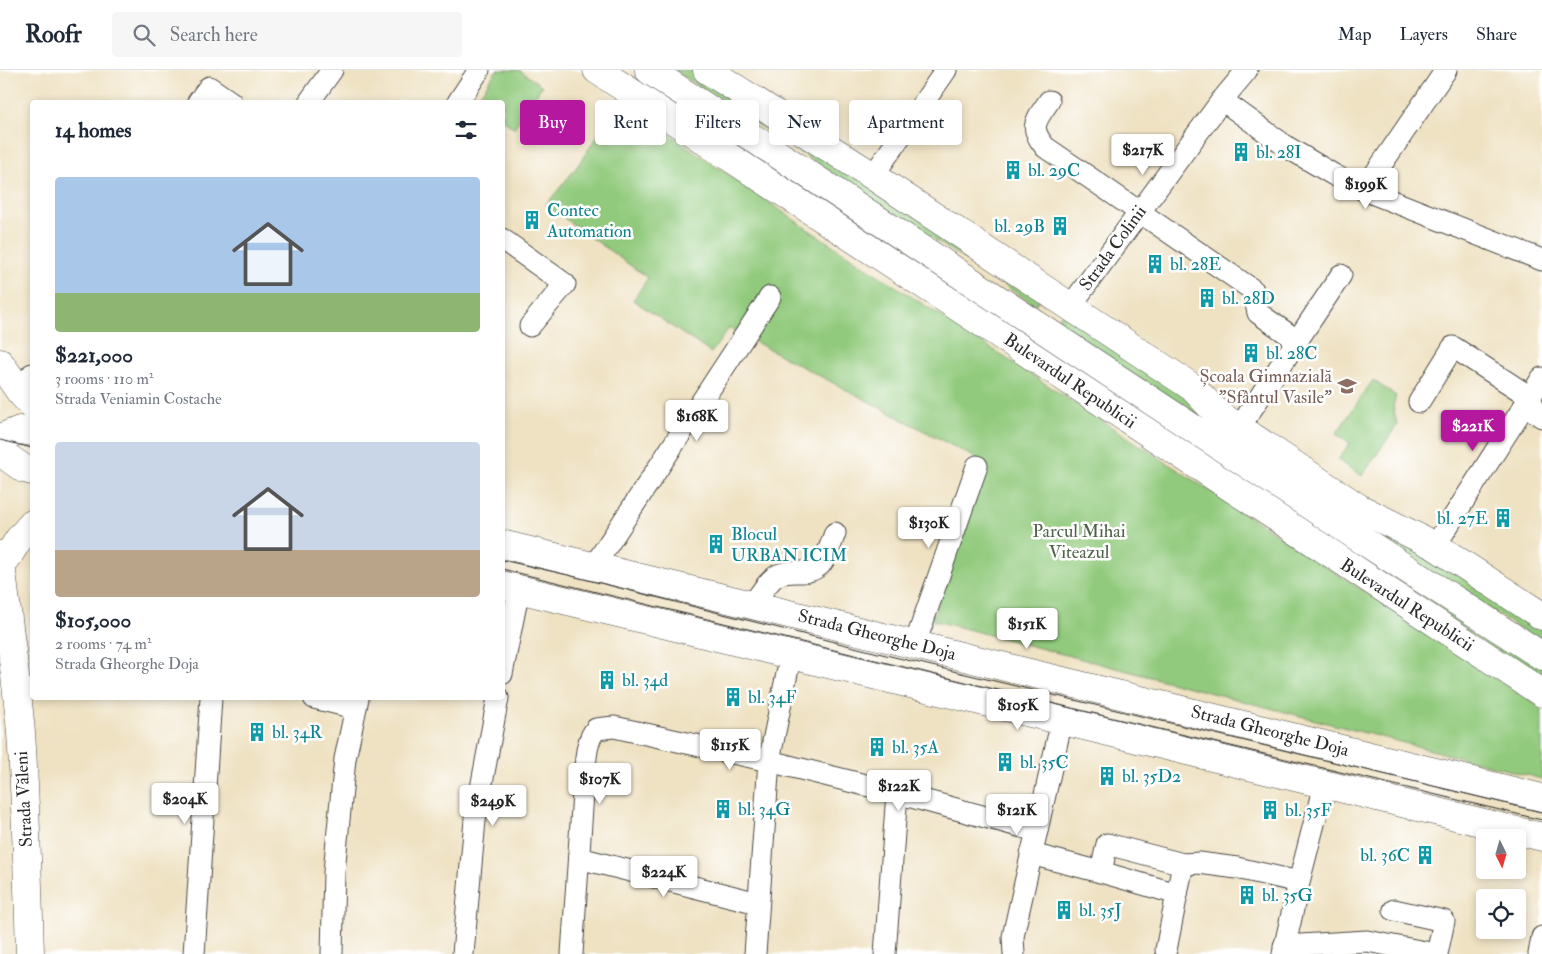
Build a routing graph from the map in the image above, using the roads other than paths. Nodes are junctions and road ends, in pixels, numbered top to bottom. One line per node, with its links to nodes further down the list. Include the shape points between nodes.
1 (332, 70): 11 (street)
2 (480, 70): 12 (street)
3 (597, 70): 50 (main road, Bulevardul Republicii)
4 (649, 70): 49 (main road, Bulevardul Republicii)
5 (707, 70): 15 (main road)
6 (946, 70): 15 (street)
7 (1247, 70): 14 (street, Strada Colinii)
8 (1446, 70): 16 (street)
9 (199, 100): 10 (street, via 208,87)
10 (228, 100)
11 (310, 100)
12 (459, 100)
13 (1049, 100): 17 (street, via 1035,126 1036,135 1045,147)
14 (1222, 100): 16 (street, via 1286,147); 17 (street, Strada Colinii)
15 (873, 176): 22 (main road)
16 (1364, 190): 19 (street)
17 (1138, 213): 22 (street, Strada Colinii); 24 (street, via 1253,290 1258,313)
18 (505, 241): 23 (street, via 565,284)
19 (1542, 260)
20 (1341, 275): 24 (street)
21 (770, 297): 42 (street)
22 (1070, 307): 31 (main road, via 1192,386 1218,414)
23 (530, 326)
24 (1298, 341): 31 (street)
25 (0, 363): 27 (main road)
26 (1542, 378): 28 (street)
27 (28, 390)
28 (1530, 397): 29 (street, via 1453,347); 30 (street, via 1536,413); 40 (street)
29 (1419, 402)
30 (1542, 417)
31 (1239, 428): 40 (main road, via 1359,508)
32 (30, 432): 33 (main road, via 20,430)
33 (0, 438)
34 (0, 452): 36 (main road)
35 (977, 466): 46 (street)
36 (30, 470)
37 (30, 526): 41 (main road)
38 (835, 533): 44 (street, via 823,562 815,570 778,575)
39 (505, 545): 42 (main road, Strada Gheorghe Doja)
40 (1434, 546): 45 (main road)
41 (0, 562): 73 (main road, Strada Văleni, via 21,732)
42 (594, 566): 44 (main road, Strada Gheorghe Doja)
43 (511, 587): 47 (street); 48 (main road)
44 (752, 605): 46 (main road, Strada Gheorghe Doja)
45 (1542, 616)
46 (915, 644): 59 (main road, Strada Gheorghe Doja)
47 (505, 645)
48 (791, 654): 55 (main road); 56 (street)
49 (1542, 656)
50 (1542, 693)
51 (211, 700): 74 (street)
52 (331, 700): 54 (street)
53 (498, 700): 76 (street, via 475,820)
54 (356, 703): 75 (street, via 345,759 338,830)
55 (1062, 720): 57 (main road); 60 (street)
56 (770, 761): 58 (street); 63 (street, via 614,727 596,729 587,750); 68 (street)
57 (1324, 785): 61 (main road); 66 (street)
58 (897, 793): 60 (street); 79 (street)
59 (1542, 798)
60 (1037, 831): 62 (street)
61 (1542, 836)
62 (1031, 854): 65 (street); 80 (street, via 1013,937)
63 (578, 858): 68 (street); 77 (street)
64 (1183, 864): 65 (street, via 1107,844); 66 (street, via 1237,868); 67 (street)
65 (1101, 872): 67 (street)
66 (1299, 882): 72 (street)
67 (1177, 894): 71 (street)
68 (758, 903): 78 (street)
69 (1394, 910): 81 (street, via 1444,921)
70 (1542, 937): 82 (street)
71 (1166, 950)
72 (1284, 950): 81 (street, via 1367,941)
73 (30, 954)
74 (194, 954)
75 (332, 954)
76 (463, 954)
77 (572, 954)
78 (755, 954)
79 (885, 954)
80 (1014, 954)
81 (1436, 954)
82 (1539, 954)

